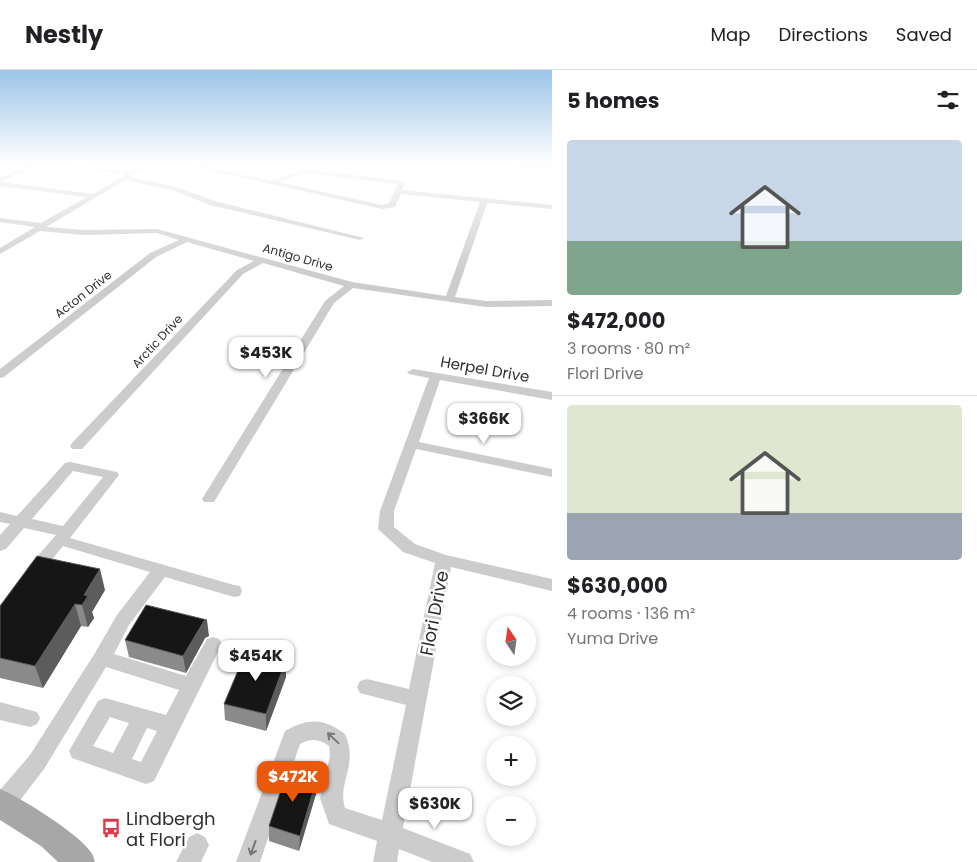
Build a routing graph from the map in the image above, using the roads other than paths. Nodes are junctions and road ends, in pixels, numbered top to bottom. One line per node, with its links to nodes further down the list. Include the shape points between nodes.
1 (86, 201): 9 (street)
2 (208, 201): 10 (street)
3 (354, 201): 4 (street, via 395,210 392,205)
4 (394, 201)
5 (484, 201): 15 (street)
6 (493, 201): 7 (street)
7 (552, 207)
8 (0, 220): 9 (street, Antigo Drive)
9 (41, 227): 11 (street, Antigo Drive, via 68,234 157,231); 12 (street)
10 (360, 238)
11 (185, 240): 13 (street, Antigo Drive); 18 (street, Acton Drive, via 153,255)
12 (0, 251)
13 (262, 260): 14 (street, Antigo Drive); 22 (street, Arctic Drive, via 240,272)
14 (351, 285): 15 (street, Antigo Drive); 24 (street, via 330,301)
15 (450, 298): 16 (street, Antigo Drive, via 486,304)
16 (552, 303)
17 (413, 372): 19 (street, Herpel Drive)
18 (0, 375)
19 (436, 376): 20 (street, Herpel Drive); 21 (street, Flori Drive)
20 (552, 396)
21 (410, 444): 23 (street); 29 (street, Flori Drive, via 387,511 386,529 409,548)
22 (77, 446)
23 (552, 473)
24 (209, 499)
25 (0, 517): 26 (street)
26 (20, 521): 27 (street); 27 (street, via 70,466 112,474); 28 (street)
27 (63, 536): 30 (street); 31 (street)
28 (0, 545)
29 (444, 560): 32 (street); 38 (street, Flori Drive)
30 (160, 571): 33 (street); 35 (street, via 123,620)
31 (24, 582)
32 (552, 585)
33 (234, 590)
34 (213, 644): 36 (street)
35 (102, 658): 36 (street); 44 (street, via 37,762)
36 (191, 686): 42 (street)
37 (367, 687): 38 (street)
38 (418, 700): 45 (street, Flori Drive)
39 (0, 711): 40 (street)
40 (30, 718)
41 (142, 718): 42 (street); 43 (street); 43 (street, via 105,707 79,751)
42 (171, 726): 43 (street, via 146,774)
43 (118, 765)
44 (1, 803): 46 (main road, via 51,836)
45 (390, 834): 47 (street, one-way to 47, via 337,816 331,798 341,756 338,741 325,731 305,730 292,738); 48 (street, Flori Drive); 49 (street)
46 (80, 862)
47 (248, 862)
48 (385, 862)
49 (462, 862)

